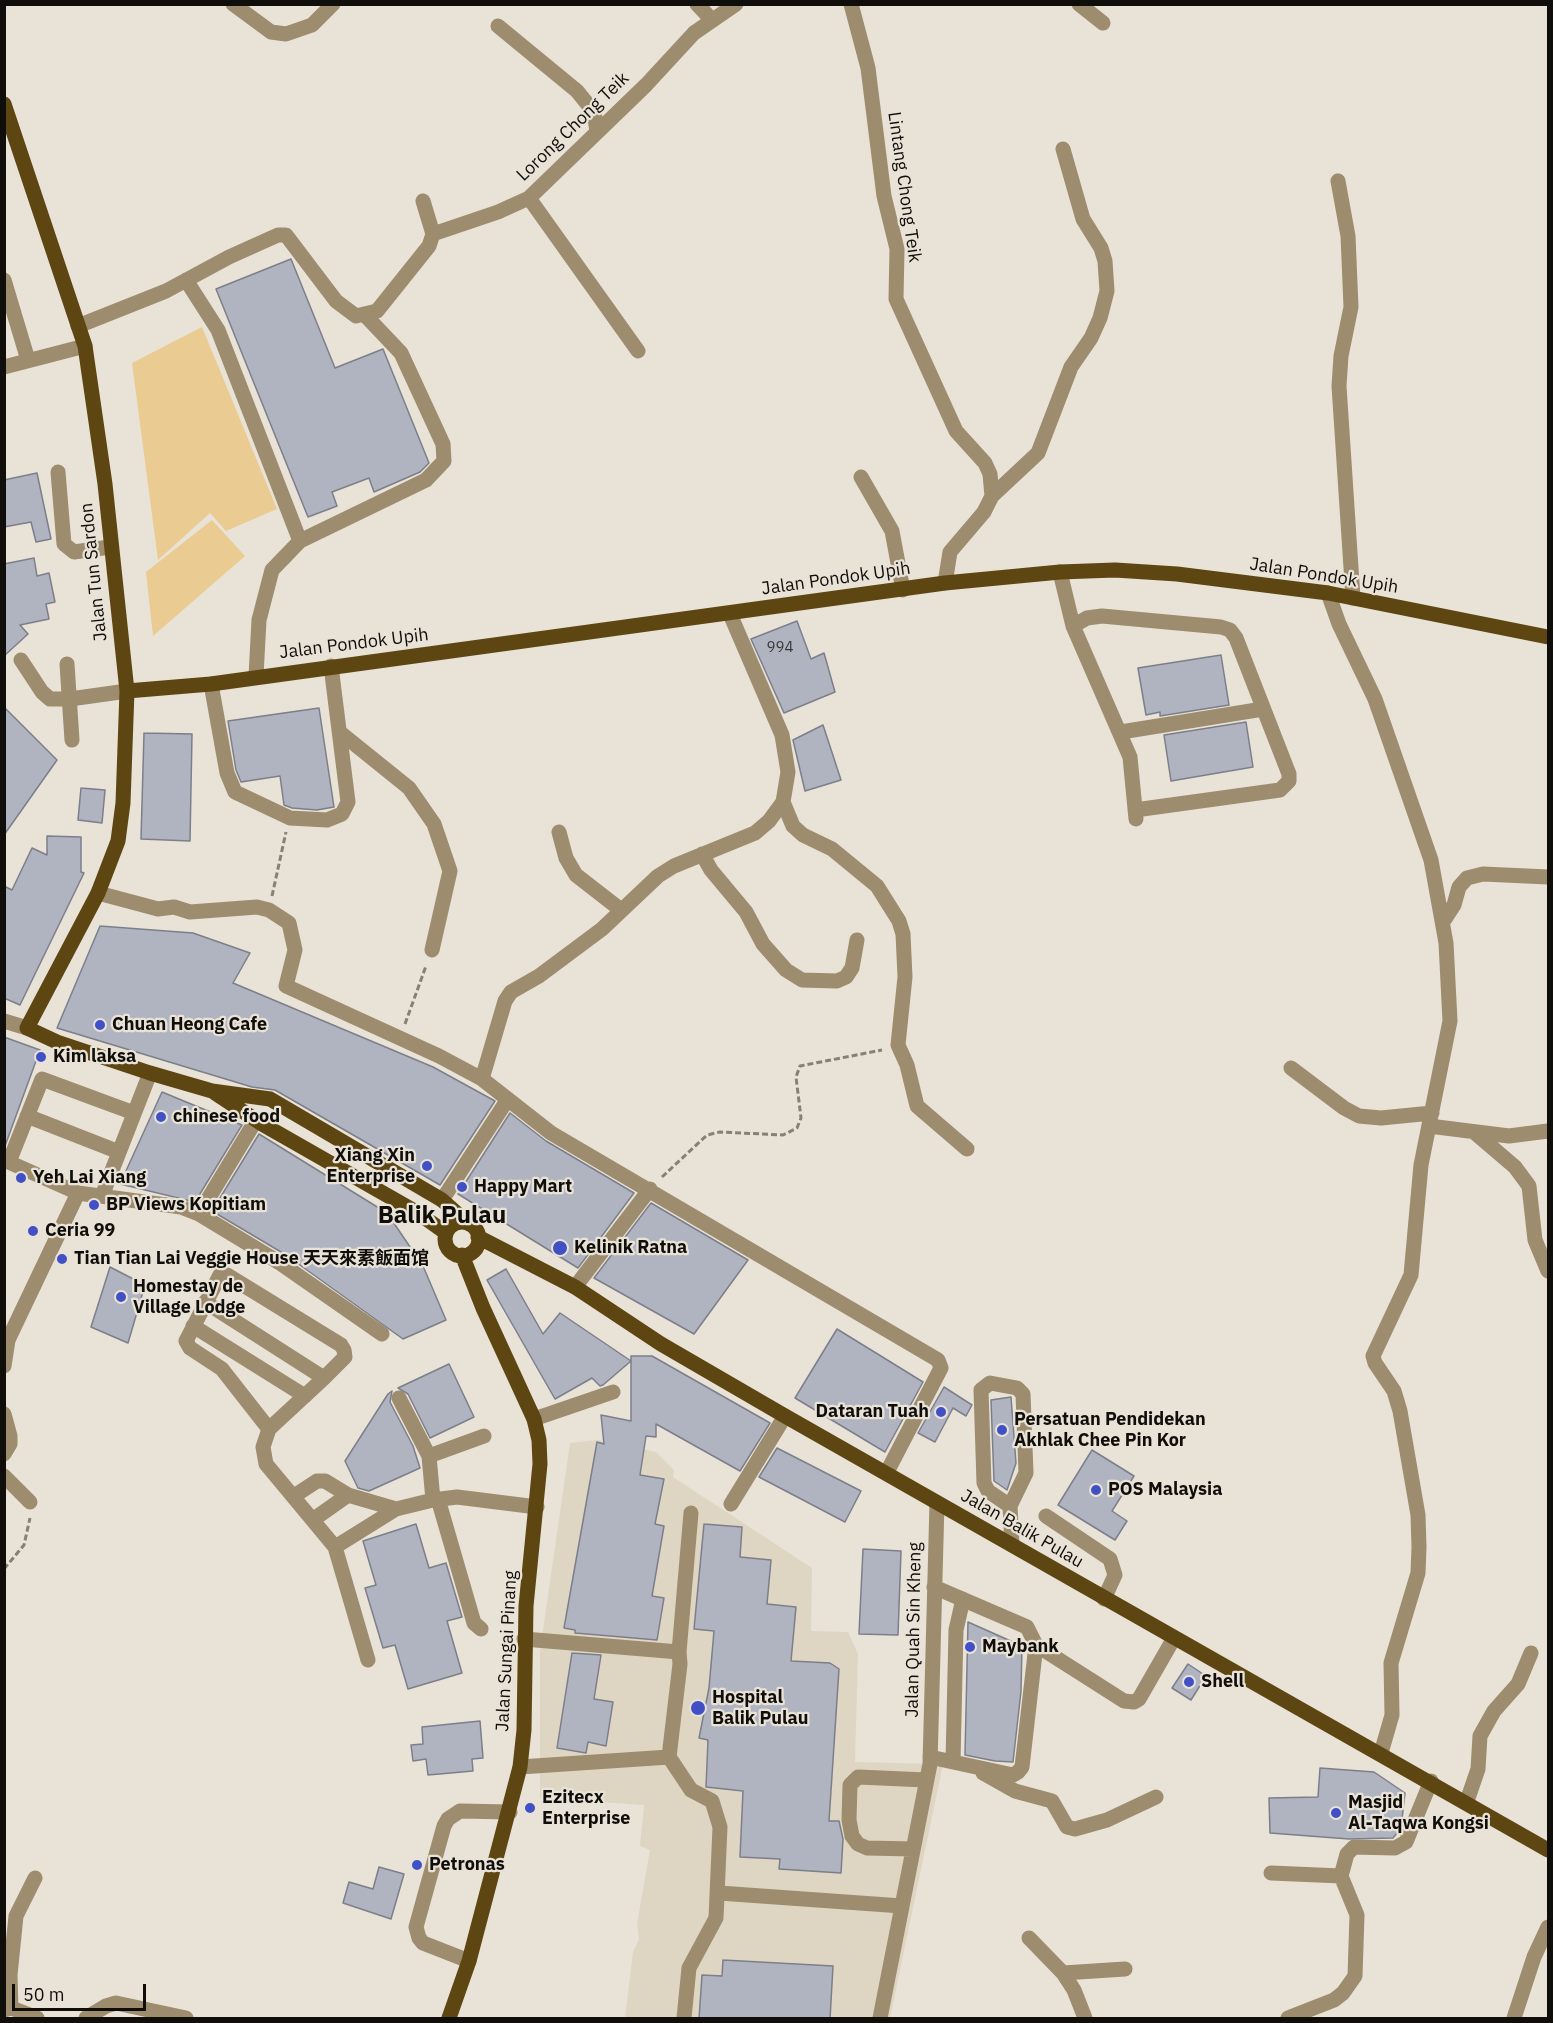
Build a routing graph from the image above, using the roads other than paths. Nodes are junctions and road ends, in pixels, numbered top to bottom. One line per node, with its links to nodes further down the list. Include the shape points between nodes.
1 (233, 4): 2 (street, via 271,32 286,34 312,25)
2 (333, 4)
3 (697, 4): 7 (street)
4 (736, 4): 7 (street, Lorong Chong Teik)
5 (850, 4): 27 (street, Lintang Chong Teik, via 867,68 884,196 897,249 896,299 956,431 985,463)
6 (1079, 4): 8 (street)
7 (712, 20): 11 (street, Lorong Chong Teik, via 694,33)
8 (1103, 24)
9 (498, 26): 11 (street, via 577,92 594,112)
10 (4, 104): 20 (main road, Jalan Tun Sardon)
11 (597, 131): 14 (street, Lorong Chong Teik)
12 (1063, 148): 27 (street, via 1083,219 1106,261 1107,291 1100,318 1065,379 1044,443 1027,466)
13 (1338, 181): 34 (street, via 1348,236 1351,307 1339,386)
14 (529, 198): 16 (street, Lorong Chong Teik); 22 (street)
15 (423, 201): 16 (street)
16 (433, 234): 19 (street, via 429,246 377,311)
17 (4, 280): 23 (street)
18 (186, 280): 19 (street, via 278,234 286,235 336,301 356,316); 20 (street); 28 (street, via 218,330)
19 (364, 314): 28 (street, via 401,353 443,444 444,461 426,480)
20 (78, 326): 21 (main road, Jalan Tun Sardon)
21 (85, 346): 23 (street); 29 (main road, Jalan Tun Sardon)
22 (638, 351)
23 (28, 360): 24 (street)
24 (4, 367)
25 (58, 472): 29 (street, via 64,544 74,552)
26 (861, 477): 32 (street, via 892,531)
27 (992, 496): 31 (street, via 984,512 950,552)
28 (300, 541): 41 (street, via 272,570 259,620)
29 (110, 547): 43 (main road, Jalan Tun Sardon)
30 (1060, 572): 31 (main road, Jalan Pondok Upih); 33 (main road, Jalan Pondok Upih, via 1177,574); 36 (street)
31 (945, 583): 32 (main road, Jalan Pondok Upih)
32 (903, 590): 35 (main road, Jalan Pondok Upih)
33 (1328, 593): 34 (main road, Jalan Pondok Upih); 55 (street, via 1378,710 1431,860)
34 (1353, 598): 37 (main road, Jalan Pondok Upih)
35 (730, 614): 40 (main road, Jalan Pondok Upih); 49 (street, via 782,735 788,772)
36 (1072, 626): 45 (street, via 1102,616 1230,630); 46 (street)
37 (1548, 637)
38 (21, 660): 44 (street, via 50,699)
39 (67, 664): 44 (street)
40 (331, 666): 41 (main road, Jalan Pondok Upih); 47 (street)
41 (256, 676): 42 (main road, Jalan Pondok Upih)
42 (211, 684): 43 (main road, Jalan Pondok Upih); 47 (street, via 227,773 236,792 290,818 327,819 342,814 348,802)
43 (127, 691): 44 (street); 53 (main road, Jalan Tun Sardon, via 118,841)
44 (70, 699): 48 (street)
45 (1263, 709): 46 (street); 46 (street, via 1289,774 1289,781 1280,789 1135,815 1134,777)
46 (1121, 732)
47 (342, 734): 57 (street, via 409,788 434,824 450,871)
48 (72, 740)
49 (783, 802): 51 (street, via 755,833); 71 (street, via 792,826 832,849 877,886 899,921 904,977 898,1045 917,1106)
50 (559, 832): 54 (street, via 566,858 576,875)
51 (702, 854): 54 (street, via 658,876); 56 (street, via 746,912 763,944 786,970 802,980 837,981 846,977 852,968)
52 (1548, 877): 55 (street, via 1483,874 1467,878)
53 (98, 893): 59 (main road, Jalan Tun Sardon); 62 (street, via 158,909 269,910 289,923 295,950 286,986)
54 (621, 910): 62 (street, via 602,929 511,992)
55 (1443, 922): 67 (street, via 1450,1021)
56 (857, 940)
57 (432, 950)
58 (4, 1021): 59 (street)
59 (27, 1028): 61 (main road)
60 (1291, 1068): 67 (street, via 1359,1116)
61 (150, 1073): 63 (main road); 65 (street)
62 (482, 1079): 64 (street)
63 (212, 1091): 68 (main road); 77 (main road, via 270,1099)
64 (508, 1099): 74 (street, via 551,1132); 77 (street)
65 (134, 1113): 66 (street, via 42,1079); 72 (street)
66 (27, 1116): 72 (street); 73 (street)
67 (1430, 1119): 70 (street); 126 (street, via 1421,1165 1411,1275 1373,1356 1394,1392 1400,1412 1418,1515 1419,1547 1418,1573 1391,1663 1392,1715)
68 (256, 1120): 78 (street); 80 (main road)
69 (1548, 1131): 70 (street, via 1509,1136)
70 (1474, 1132): 83 (street, via 1515,1167 1529,1186 1535,1240)
71 (967, 1149)
72 (119, 1152): 76 (street)
73 (7, 1161): 75 (street)
74 (650, 1189): 84 (street); 100 (street, via 938,1360 941,1368)
75 (78, 1194): 76 (street); 88 (street, via 8,1340)
76 (102, 1196): 78 (street, via 181,1207)
77 (442, 1200): 79 (main road)
78 (199, 1214): 87 (street, via 280,1263)
79 (469, 1224): 80 (main road, via 453,1224); 81 (main road)
80 (446, 1233): 82 (main road, via 448,1248)
81 (478, 1237): 82 (main road, via 472,1252); 84 (main road, Jalan Balik Pulau)
82 (462, 1255): 95 (main road, Jalan Sungai Pinang)
83 (1548, 1271)
84 (575, 1287): 94 (main road, Jalan Balik Pulau, via 661,1344)
85 (205, 1302): 86 (street); 89 (street); 89 (street, via 217,1277 227,1275 341,1346 345,1357)
86 (193, 1326): 91 (street); 96 (street, via 186,1337 187,1345 222,1369)
87 (382, 1334)
88 (4, 1366)
89 (324, 1378): 91 (street)
90 (613, 1392): 95 (street)
91 (305, 1396): 96 (street)
92 (399, 1398): 99 (street)
93 (4, 1414): 98 (street, via 10,1436)
94 (785, 1416): 100 (main road, Jalan Balik Pulau); 107 (street)
95 (534, 1419): 109 (main road, Jalan Sungai Pinang, via 540,1456)
96 (269, 1429): 103 (street, via 263,1448 266,1464)
97 (484, 1436): 99 (street)
98 (4, 1454)
99 (429, 1456): 104 (street)
100 (887, 1472): 106 (main road, Jalan Balik Pulau)
101 (4, 1476): 105 (street)
102 (348, 1495): 103 (street, via 322,1481); 110 (street); 113 (street)
103 (294, 1496): 113 (street)
104 (436, 1499): 109 (street, via 457,1497); 110 (street); 119 (street, via 474,1623)
105 (30, 1502)
106 (937, 1503): 114 (main road, Jalan Balik Pulau); 116 (street, Jalan Quah Sin Kheng)
107 (731, 1504)
108 (1010, 1506): 108 (street, via 984,1484 981,1390 990,1383 1017,1388 1023,1394 1026,1473); 114 (street)
109 (537, 1507): 120 (main road, Jalan Sungai Pinang)
110 (396, 1509): 115 (street)
111 (691, 1513): 123 (street)
112 (1046, 1516): 118 (street, via 1110,1559 1115,1575)
113 (314, 1520): 115 (street)
114 (1012, 1545): 118 (main road, Jalan Balik Pulau)
115 (335, 1547): 125 (street)
116 (934, 1587): 117 (street); 128 (street, Jalan Quah Sin Kheng)
117 (963, 1599): 122 (street, via 1028,1627); 129 (street, via 956,1630)
118 (1104, 1599): 121 (main road, Jalan Balik Pulau)
119 (482, 1629)
120 (524, 1638): 123 (street); 130 (main road, Jalan Sungai Pinang)
121 (1174, 1638): 122 (street, via 1134,1702 1124,1701); 126 (main road, Jalan Balik Pulau)
122 (1036, 1645): 131 (street, via 1022,1767 1013,1775)
123 (678, 1652): 127 (street, via 680,1664)
124 (1532, 1653): 135 (street, via 1518,1684 1494,1711 1480,1736 1478,1769)
125 (369, 1660)
126 (1381, 1752): 133 (main road, Jalan Balik Pulau)
127 (669, 1757): 130 (street); 142 (street, via 691,1790 708,1798 717,1810)
128 (930, 1757): 129 (street); 132 (street, Jalan Quah Sin Kheng)
129 (953, 1762): 131 (street)
130 (520, 1767): 136 (main road, Jalan Sungai Pinang)
131 (977, 1767): 134 (street, via 989,1779 1015,1791 1052,1801 1067,1827 1075,1829 1107,1820)
132 (926, 1780): 137 (street, Jalan Quah Sin Kheng); 137 (street, via 858,1777 850,1785 849,1820 858,1844 867,1848)
133 (1431, 1781): 135 (main road, Jalan Balik Pulau); 140 (street, via 1406,1842 1395,1848 1349,1849)
134 (1156, 1797)
135 (1467, 1801): 138 (main road, Jalan Balik Pulau)
136 (510, 1812): 146 (main road, Jalan Sungai Pinang); 146 (street, via 460,1811 448,1819 416,1927 423,1943)
137 (913, 1849): 143 (street, Jalan Quah Sin Kheng)
138 (1548, 1850)
139 (1271, 1872): 140 (street)
140 (1341, 1876): 157 (street, via 1358,1915 1355,1976 1334,2000)
141 (36, 1878): 149 (street, via 16,1916)
142 (719, 1893): 143 (street); 154 (street, via 712,1928 689,1968)
143 (902, 1906): 155 (street, Jalan Quah Sin Kheng)
144 (1548, 1927): 158 (street)
145 (1029, 1938): 148 (street)
146 (469, 1961): 153 (main road, Jalan Sungai Pinang)
147 (1125, 1969): 148 (street)
148 (1063, 1973): 156 (street)
149 (7, 2008): 150 (street)
150 (37, 2019)
151 (86, 2019): 152 (street, via 116,2003)
152 (186, 2019)
153 (448, 2019)
154 (684, 2019)
155 (880, 2019)
156 (1085, 2019)
157 (1288, 2019)
158 (1514, 2019)

